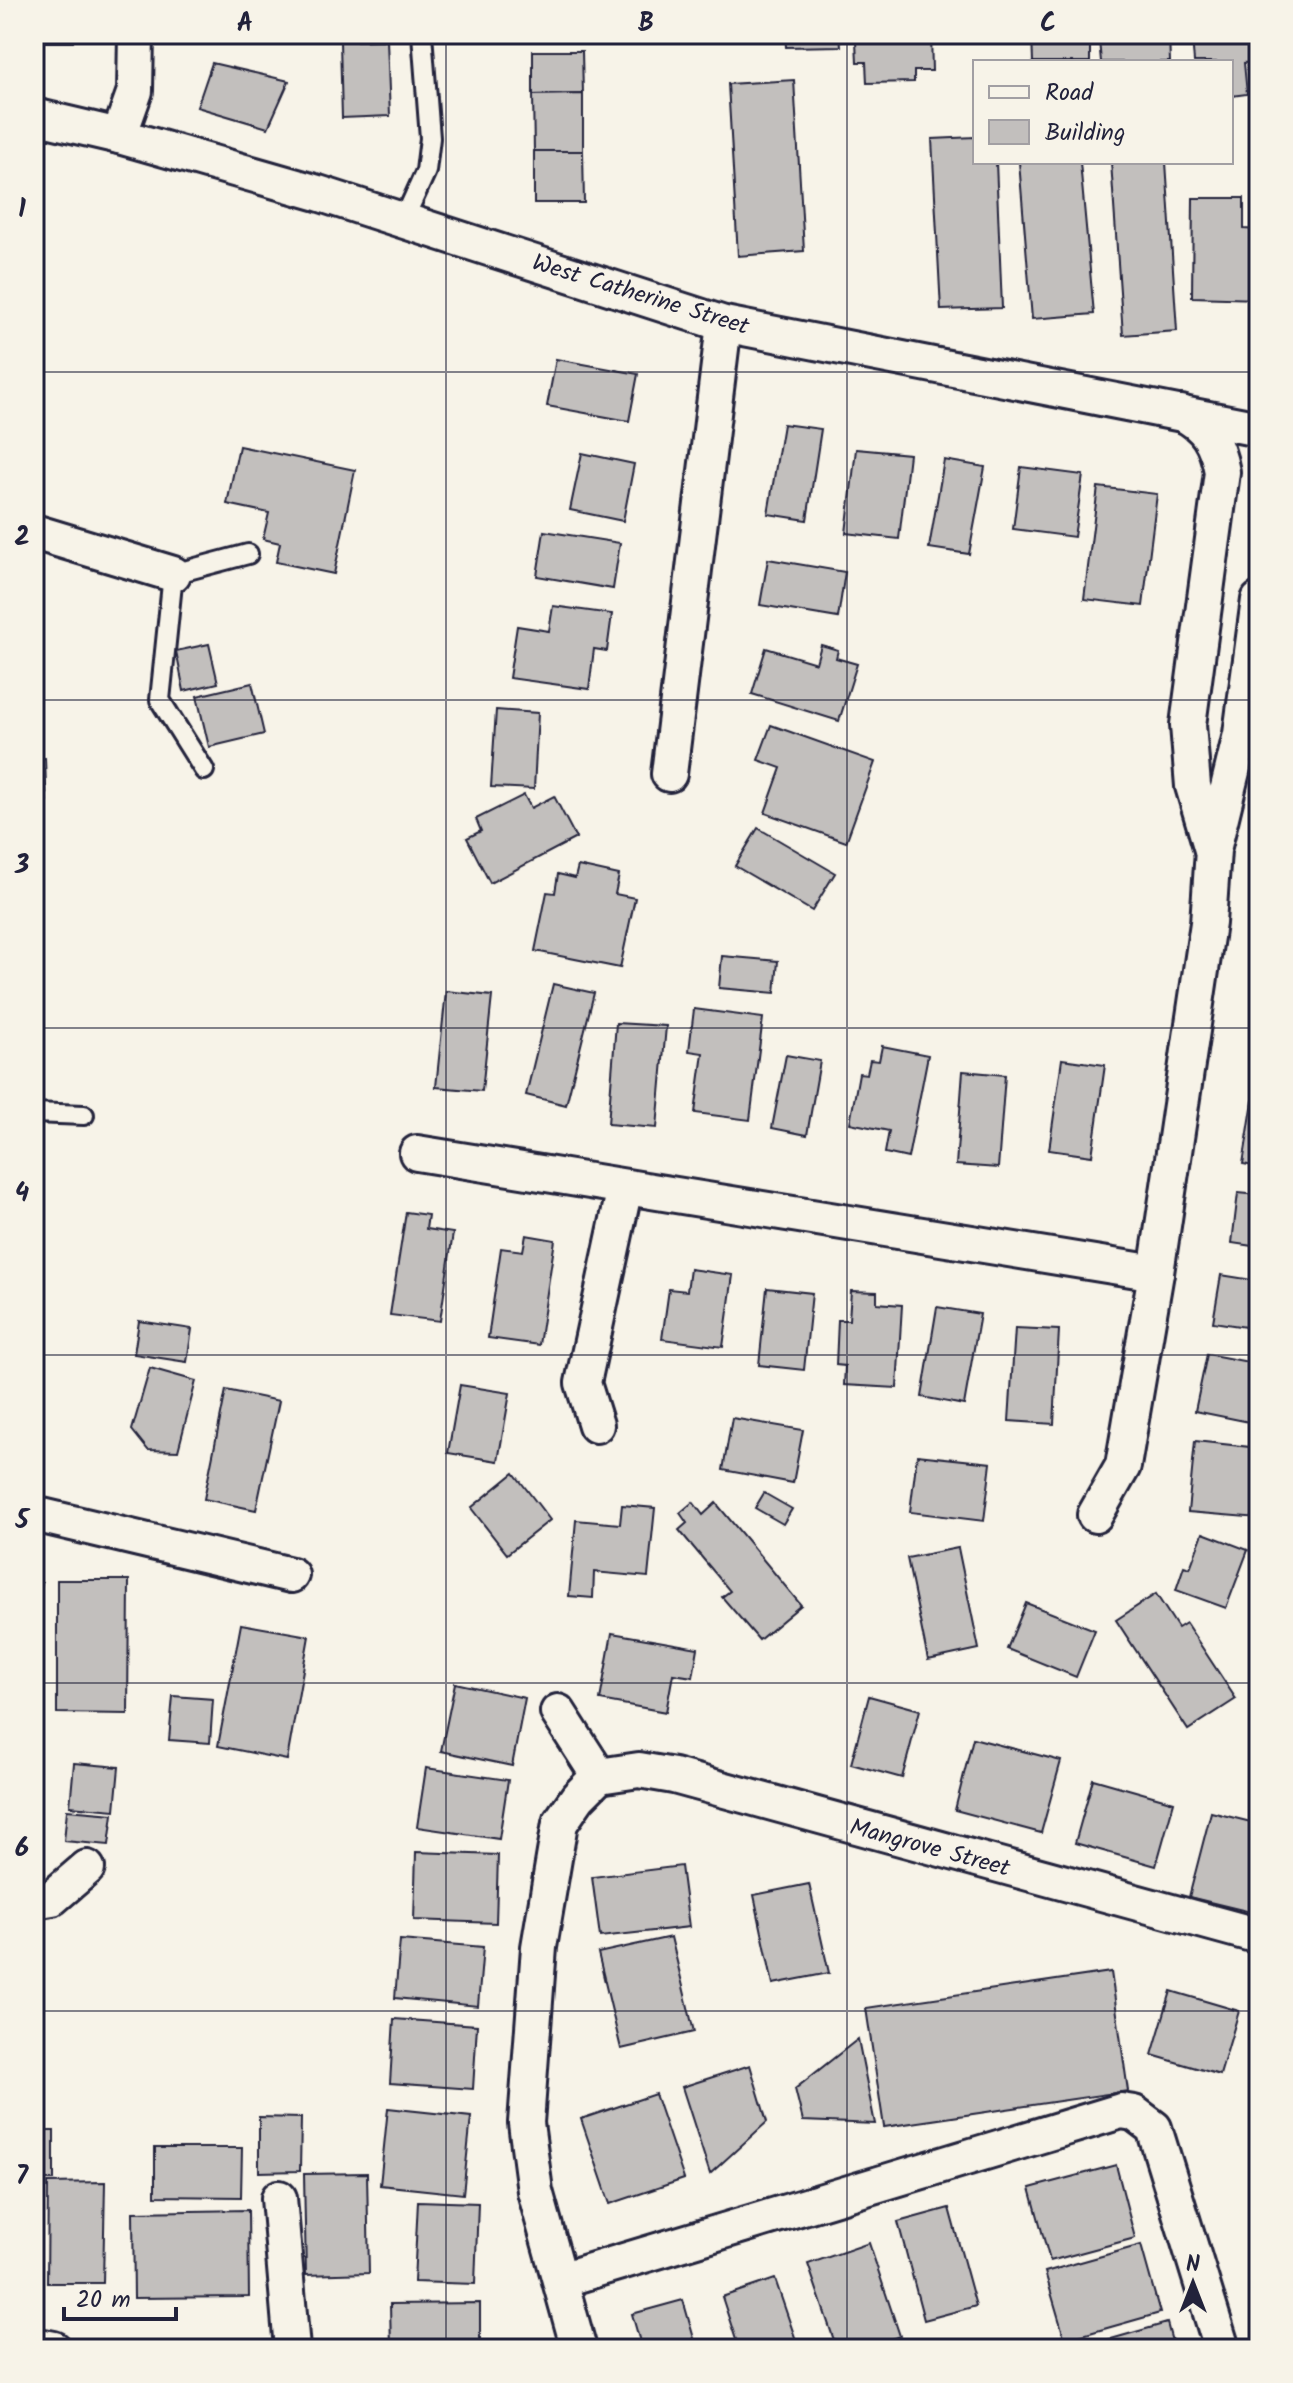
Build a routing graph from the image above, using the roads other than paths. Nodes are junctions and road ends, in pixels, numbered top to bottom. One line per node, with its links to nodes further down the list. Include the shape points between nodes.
1 (136, 34): 4 (street, via 135,91)
2 (422, 34): 5 (lane, via 430,138 426,171)
3 (34, 116): 4 (street, West Catherine Street)
4 (119, 136): 5 (street, West Catherine Street)
5 (404, 219): 6 (street, West Catherine Street)
6 (724, 324): 7 (street, West Catherine Street); 14 (street)
7 (1174, 410): 8 (street, West Catherine Street); 15 (street, via 1209,433 1222,472 1188,725 1193,786)
8 (1259, 429)
9 (34, 532): 11 (street)
10 (248, 554): 11 (lane)
11 (173, 574): 13 (lane, via 160,700)
12 (1259, 600): 15 (street, via 1241,734)
13 (204, 770)
14 (669, 774)
15 (1213, 850): 20 (street, via 1208,923)
16 (34, 1113): 17 (lane)
17 (84, 1115)
18 (417, 1153): 19 (street)
19 (625, 1187): 20 (street); 21 (street, via 583,1383)
20 (1156, 1273): 23 (street, via 1123,1466)
21 (596, 1425)
22 (34, 1514): 24 (street)
23 (1095, 1515)
24 (291, 1575)
25 (558, 1712): 26 (street)
26 (599, 1776): 29 (street, Mangrove Street, via 639,1770 674,1776); 31 (street, via 560,1823 539,1947 526,2123 535,2191)
27 (87, 1868): 28 (street, via 52,1898)
28 (34, 1901)
29 (1259, 1936)
30 (279, 2198): 34 (street)
31 (561, 2280): 35 (street); 36 (street, via 1121,2111 1134,2113 1154,2128)
32 (34, 2345): 33 (street)
33 (54, 2349)
34 (292, 2349)
35 (579, 2349)
36 (1222, 2349)

